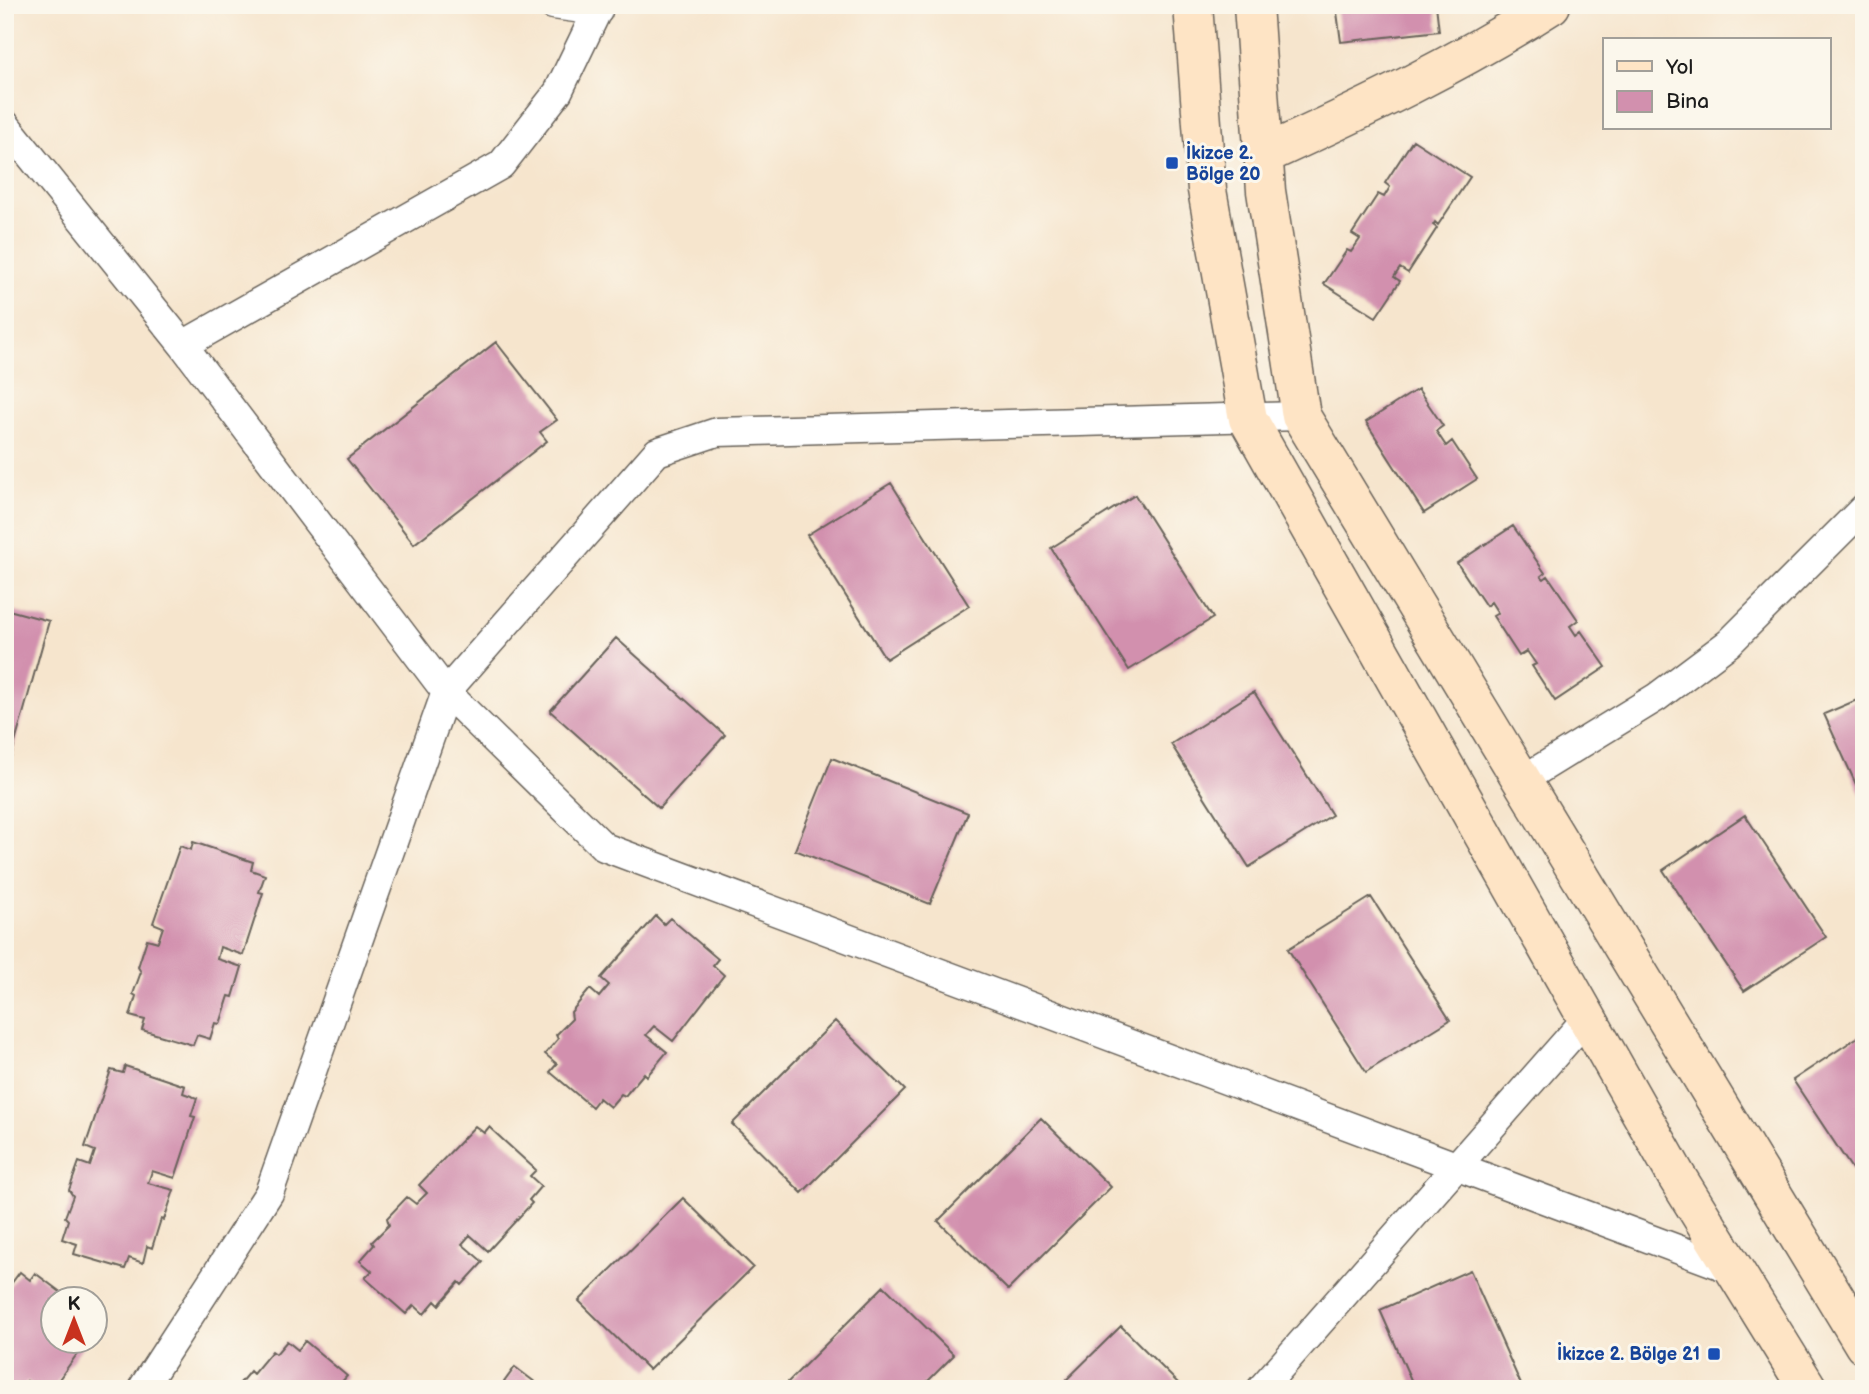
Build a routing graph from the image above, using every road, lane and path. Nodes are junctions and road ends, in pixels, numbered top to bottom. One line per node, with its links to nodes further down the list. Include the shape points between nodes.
1 (553, 5): 5 (street)
2 (1193, 5): 10 (main road, via 1207,190)
3 (1253, 5): 7 (main road)
4 (1551, 5): 7 (main road, via 1504,36 1386,99)
5 (599, 8): 8 (street, via 558,92 501,165)
6 (5, 124): 8 (street)
7 (1264, 155): 9 (main road)
8 (183, 345): 12 (street)
9 (1301, 416): 10 (street); 13 (main road)
10 (1248, 419): 12 (street, via 717,432 656,452); 14 (main road)
11 (1864, 508): 13 (street, via 1728,643 1657,697)
12 (446, 692): 15 (street, via 604,847); 18 (street, via 269,1193)
13 (1522, 779): 17 (main road)
14 (1587, 1018): 15 (street); 16 (main road)
15 (1456, 1166): 16 (street); 19 (street)
16 (1736, 1271): 20 (main road)
17 (1864, 1345)
18 (142, 1389)
19 (1261, 1389)
20 (1808, 1389)

